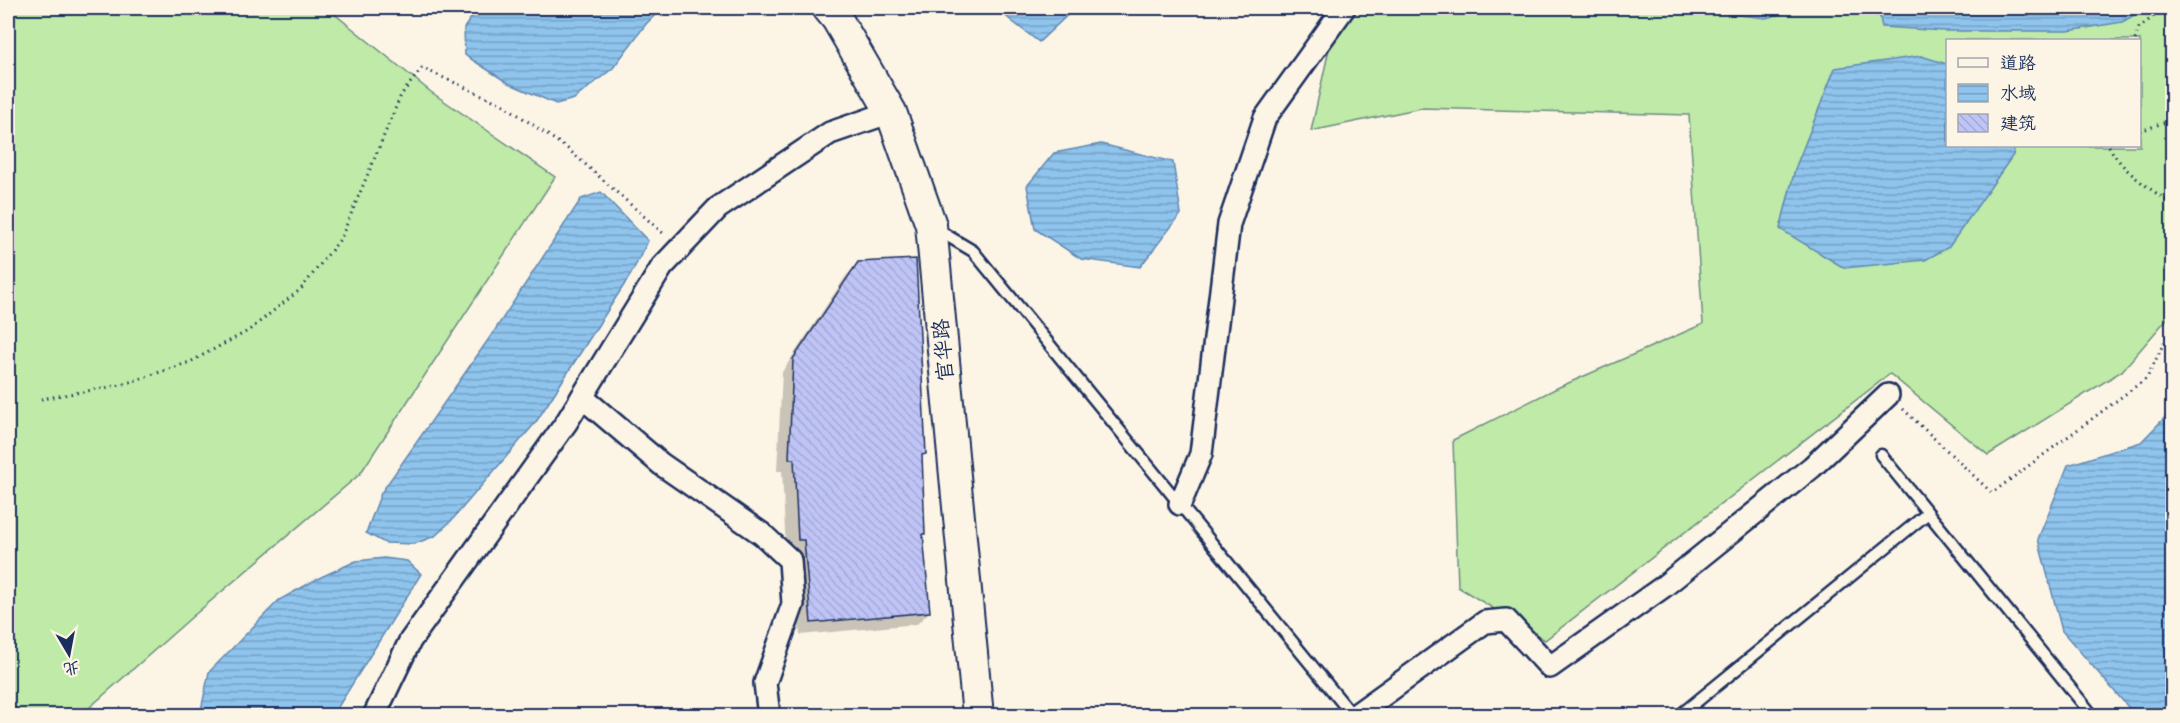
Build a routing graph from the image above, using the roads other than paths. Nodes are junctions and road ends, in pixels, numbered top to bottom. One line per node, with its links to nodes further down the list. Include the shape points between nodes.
1 (828, 8): 3 (main road, 官华路)
2 (1344, 8): 8 (street, via 1265,118 1233,213 1201,454)
3 (891, 112): 4 (main road, 官华路); 6 (street, via 830,133 718,208 662,267)
4 (931, 225): 8 (lane, via 973,251); 12 (main road, 官华路)
5 (1888, 395): 13 (street, via 1812,467 1663,587 1550,667 1506,620 1485,622)
6 (582, 397): 10 (street, via 410,641); 11 (street, via 661,464 762,534 790,560 793,604 765,683)
7 (1881, 455): 9 (lane)
8 (1180, 504): 13 (lane)
9 (1928, 513): 14 (lane); 15 (lane)
10 (374, 716)
11 (769, 716)
12 (978, 716)
13 (1354, 716)
14 (1679, 716)
15 (2093, 716)

